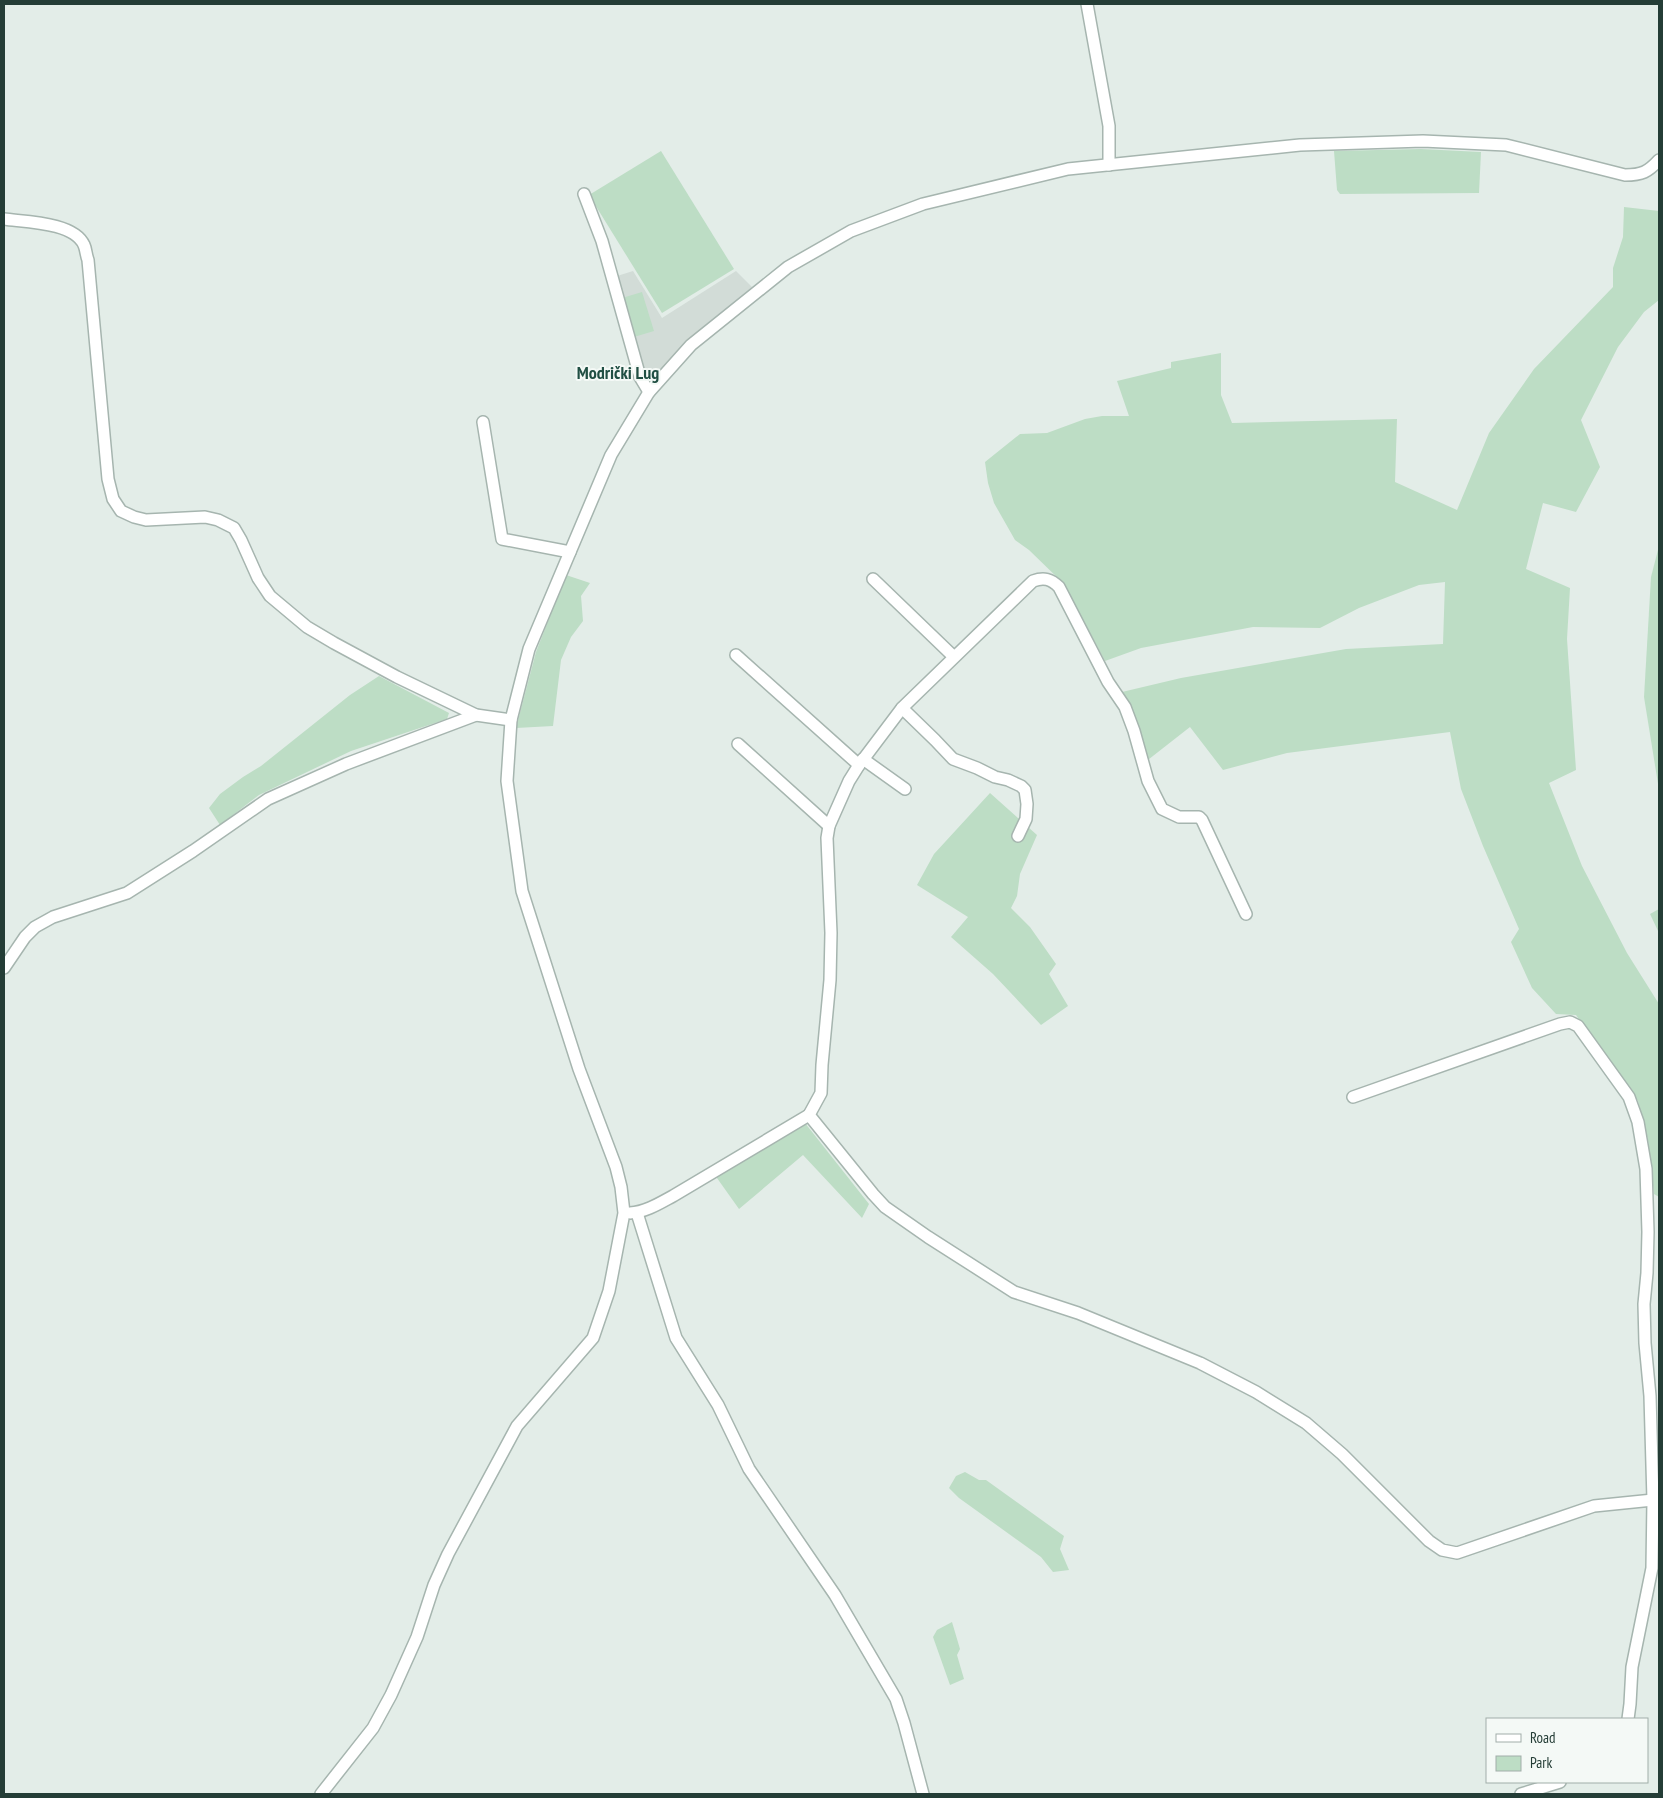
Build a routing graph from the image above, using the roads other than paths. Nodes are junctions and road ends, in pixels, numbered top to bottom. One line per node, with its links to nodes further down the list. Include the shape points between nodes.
1 (1086, 4): 3 (street, via 1109,126)
2 (1659, 160): 3 (street, via 1650,170 1639,175 1625,175 1506,146 1423,141 1300,145)
3 (1109, 165): 6 (street, via 1068,169 922,204 851,231 788,266 691,345)
4 (584, 194): 6 (street, via 602,241 640,378)
5 (4, 219): 13 (street, via 60,226 83,243 88,260 108,479 112,499 121,512 146,520 204,517 234,528 258,578 270,596 288,613 334,643)
6 (649, 392): 8 (street, via 611,456)
7 (484, 422): 8 (street, via 502,539)
8 (570, 552): 14 (street, via 529,649)
9 (873, 579): 11 (street)
10 (736, 655): 16 (street)
11 (954, 656): 12 (street); 20 (street, via 1033,581 1045,578 1054,582 1125,707 1148,782 1162,809 1179,817 1199,817 1202,820)
12 (902, 708): 16 (street); 19 (street, via 952,759 1021,786 1028,804 1026,819)
13 (476, 715): 14 (street); 21 (street, via 346,764 268,799 127,893 53,917 35,927)
14 (511, 720): 24 (street, via 508,781 522,891 579,1069 616,1167)
15 (738, 744): 18 (street)
16 (861, 762): 17 (street); 18 (street)
17 (905, 789)
18 (829, 826): 23 (street, via 830,980 821,1093)
19 (1018, 836)
20 (1246, 914)
21 (4, 968)
22 (1354, 1097): 26 (street, via 1560,1024 1570,1022 1578,1026 1629,1097 1638,1122 1646,1169 1648,1232 1644,1304)
23 (809, 1115): 25 (street, via 673,1196); 26 (street, via 885,1207 928,1237 1014,1292 1087,1317 1200,1363 1256,1392 1306,1423 1442,1550 1457,1553 1594,1506)
24 (624, 1213): 25 (street); 29 (street, via 608,1291 594,1338 517,1426 448,1554 391,1695 372,1728)
25 (637, 1213): 30 (street, via 676,1338 718,1405 749,1469 835,1595 896,1698)
26 (1653, 1500): 27 (street, via 1652,1568 1632,1667)
27 (1628, 1718)
28 (1557, 1783): 31 (street)
29 (321, 1794)
30 (923, 1794)
31 (1521, 1794)

